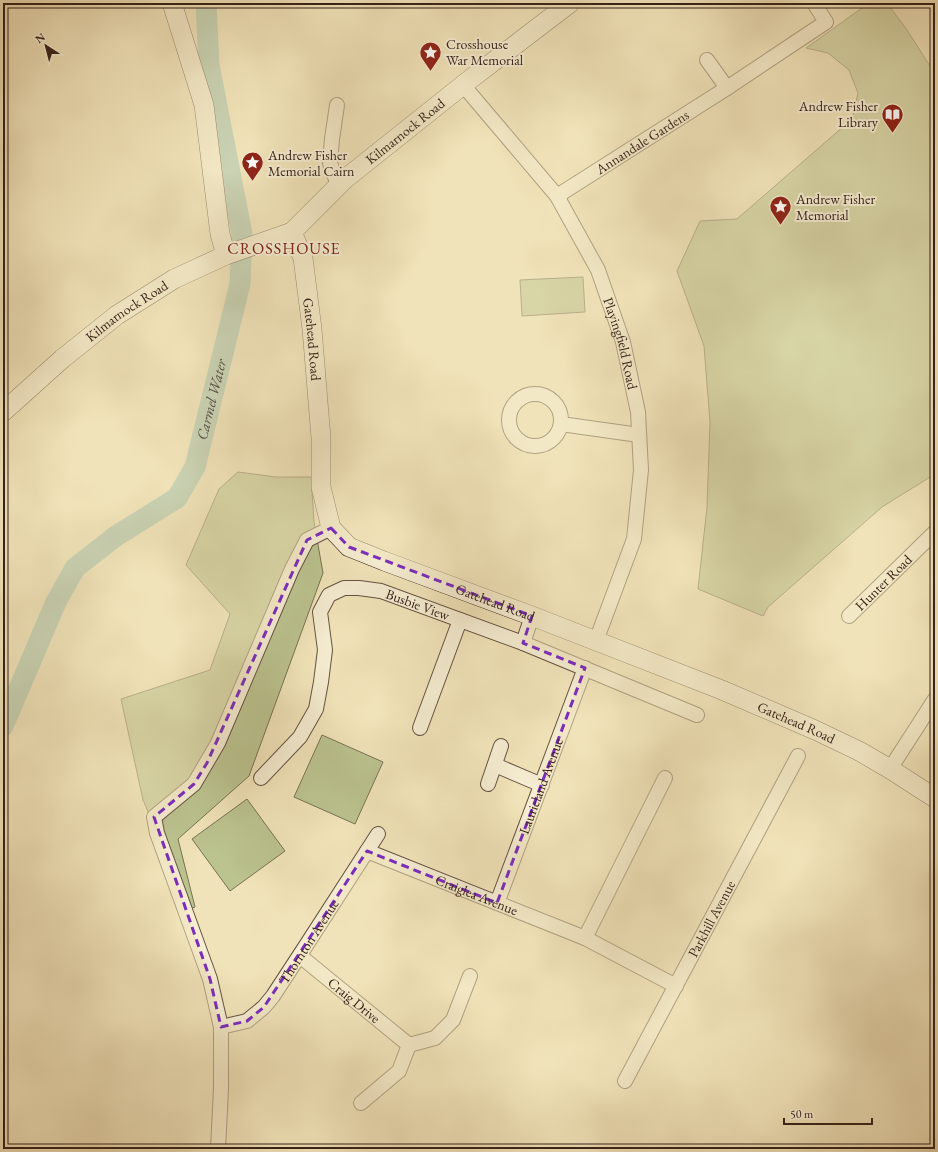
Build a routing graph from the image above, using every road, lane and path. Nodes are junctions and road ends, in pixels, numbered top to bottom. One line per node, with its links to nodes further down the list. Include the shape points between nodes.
1 (172, 3): 11 (main road, via 204,105 220,234)
2 (570, 3): 5 (main road, Kilmarnock Road)
3 (814, 3): 6 (street, Annandale Gardens, via 826,22)
4 (707, 60): 6 (street)
5 (463, 85): 8 (main road, Kilmarnock Road); 9 (street, Playingfield Road)
6 (727, 88): 9 (street, Annandale Gardens)
7 (337, 105): 8 (street, via 330,163)
8 (338, 185): 10 (main road, Kilmarnock Road)
9 (557, 196): 14 (street, Playingfield Road, via 598,270 623,342 638,412)
10 (292, 232): 11 (main road, Kilmarnock Road); 15 (main road, Gatehead Road, via 303,260 312,329 321,438 321,487)
11 (226, 255): 12 (main road, Kilmarnock Road, via 174,279 117,315 62,359)
12 (3, 412)
13 (561, 424): 14 (street)
14 (639, 436): 20 (street, Playingfield Road, via 641,470 634,539)
15 (331, 528): 17 (main road, Gatehead Road, via 349,547); 42 (street, via 307,540 207,763 194,784 154,817 157,833 210,979)
16 (935, 532): 18 (street, Hunter Road)
17 (532, 616): 20 (main road, Gatehead Road); 21 (street)
18 (849, 616)
19 (460, 620): 21 (street, Busbie View); 25 (street); 30 (street, Busbie View, via 381,591 344,588 329,595 320,612 325,650 316,709 300,737)
20 (596, 641): 29 (main road, Gatehead Road, via 808,727)
21 (523, 643): 22 (street, Busbie View)
22 (585, 668): 24 (street, Busbie View); 33 (street, Laurieland Avenue)
23 (935, 700): 29 (street)
24 (697, 715)
25 (420, 728)
26 (501, 746): 28 (street)
27 (798, 756): 41 (street, Parkhill Avenue)
28 (495, 765): 32 (street); 33 (street)
29 (890, 769): 34 (main road, Gatehead Road)
30 (261, 778)
31 (665, 778): 38 (street)
32 (488, 784)
33 (542, 785): 37 (street, Laurieland Avenue)
34 (935, 798)
35 (378, 834): 36 (street, Thornton Avenue)
36 (367, 851): 37 (street, Craiglea Avenue); 39 (street, Thornton Avenue)
37 (497, 903): 38 (street, Craiglea Avenue)
38 (585, 938): 41 (street, Craiglea Avenue)
39 (300, 956): 42 (street, Thornton Avenue, via 264,1007 247,1020); 43 (street, Craig Drive)
40 (470, 976): 43 (street, via 453,1020 435,1038)
41 (676, 986): 44 (street, Parkhill Avenue)
42 (221, 1027): 46 (street)
43 (409, 1044): 45 (street, via 399,1071)
44 (626, 1081)
45 (361, 1103)
46 (218, 1149)

